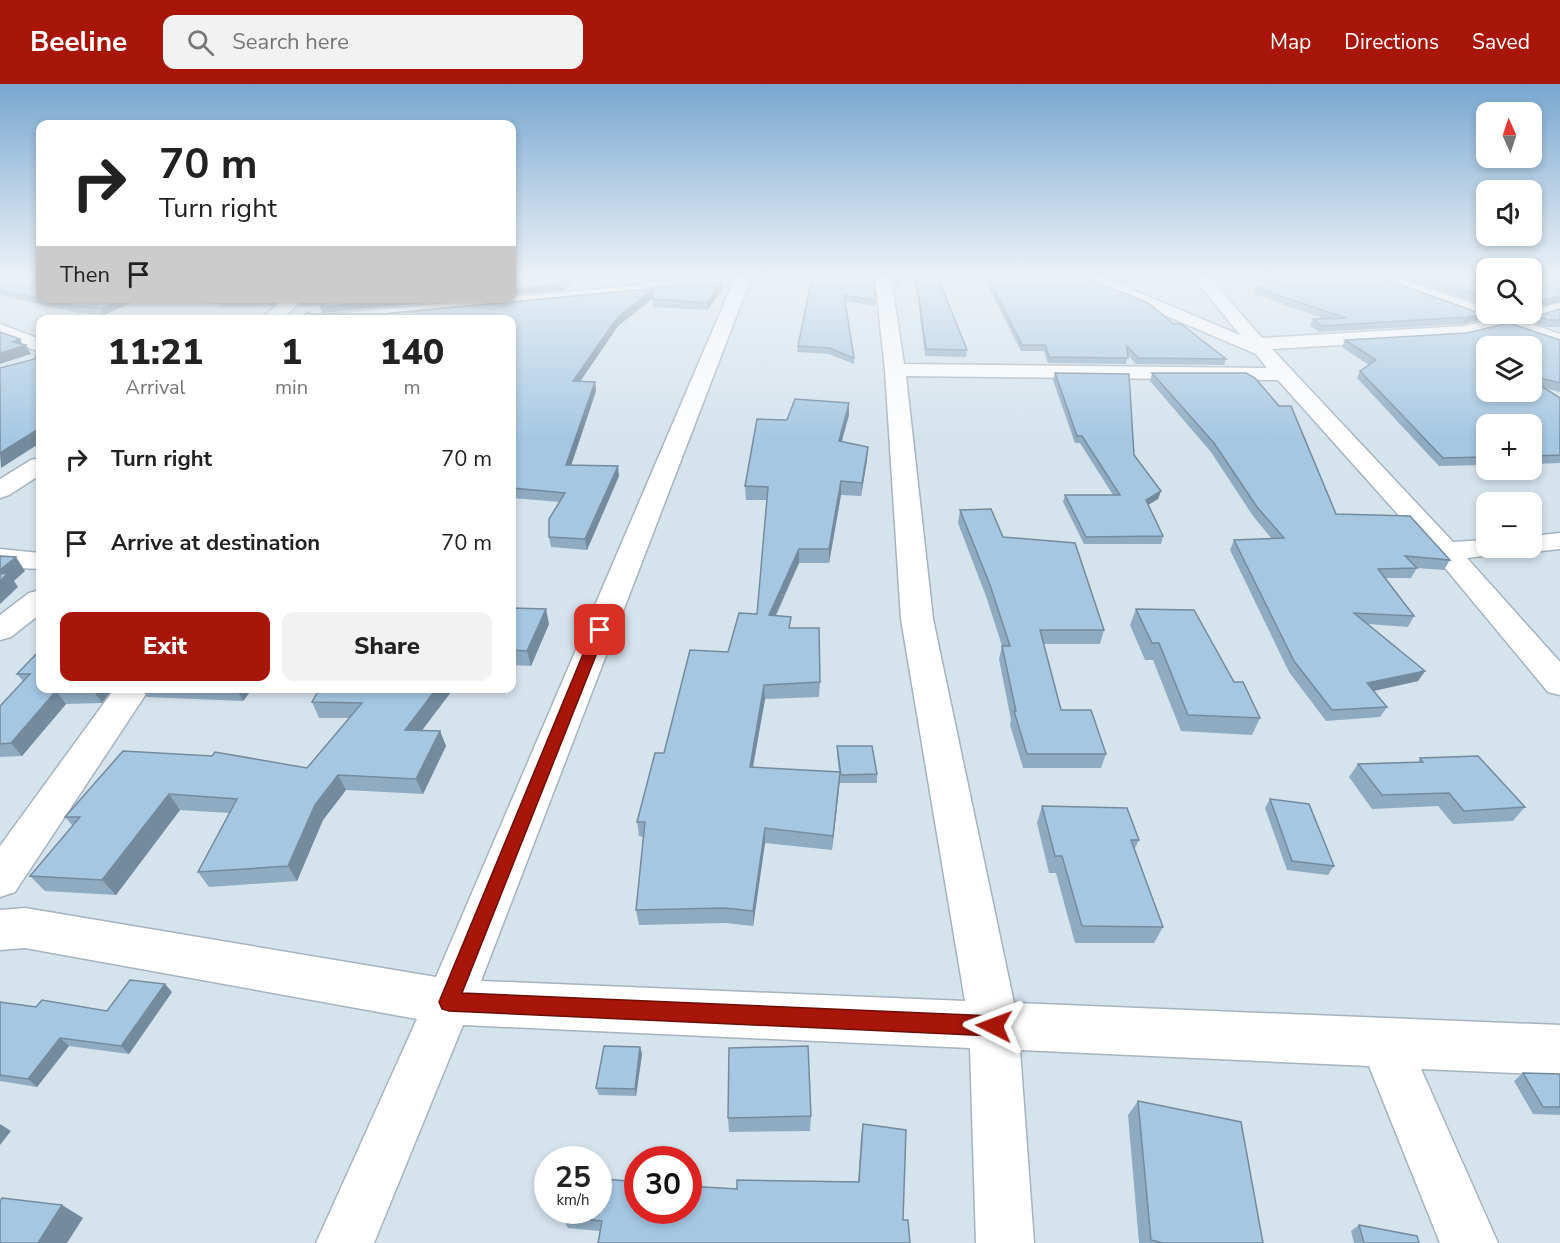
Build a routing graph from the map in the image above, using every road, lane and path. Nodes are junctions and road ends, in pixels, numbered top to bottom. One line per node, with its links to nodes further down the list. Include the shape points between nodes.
1 (3, 332): 10 (street)
2 (713, 332): 29 (street)
3 (890, 332): 11 (street)
4 (1222, 332): 9 (street)
5 (1247, 332): 9 (street)
6 (1462, 332): 9 (street)
7 (1539, 332): 8 (street)
8 (1560, 339)
9 (1260, 348): 12 (street)
10 (36, 355)
11 (895, 370): 12 (street); 30 (street, via 917,619)
12 (1284, 374): 20 (street)
13 (36, 465): 15 (street)
14 (36, 467): 16 (street)
15 (0, 475)
16 (0, 490)
17 (1560, 541): 18 (street)
18 (1542, 543)
19 (1476, 549): 20 (street)
20 (1446, 551): 25 (street)
21 (0, 558): 22 (street)
22 (36, 561)
23 (36, 602): 24 (street)
24 (0, 630)
25 (1560, 684)
26 (130, 693): 27 (street)
27 (0, 879)
28 (8, 937): 29 (street)
29 (449, 1002): 30 (street); 33 (street)
30 (994, 1026): 31 (street); 34 (street)
31 (1385, 1044): 32 (street); 35 (street)
32 (1560, 1050)
33 (345, 1243)
34 (1005, 1243)
35 (1469, 1243)

